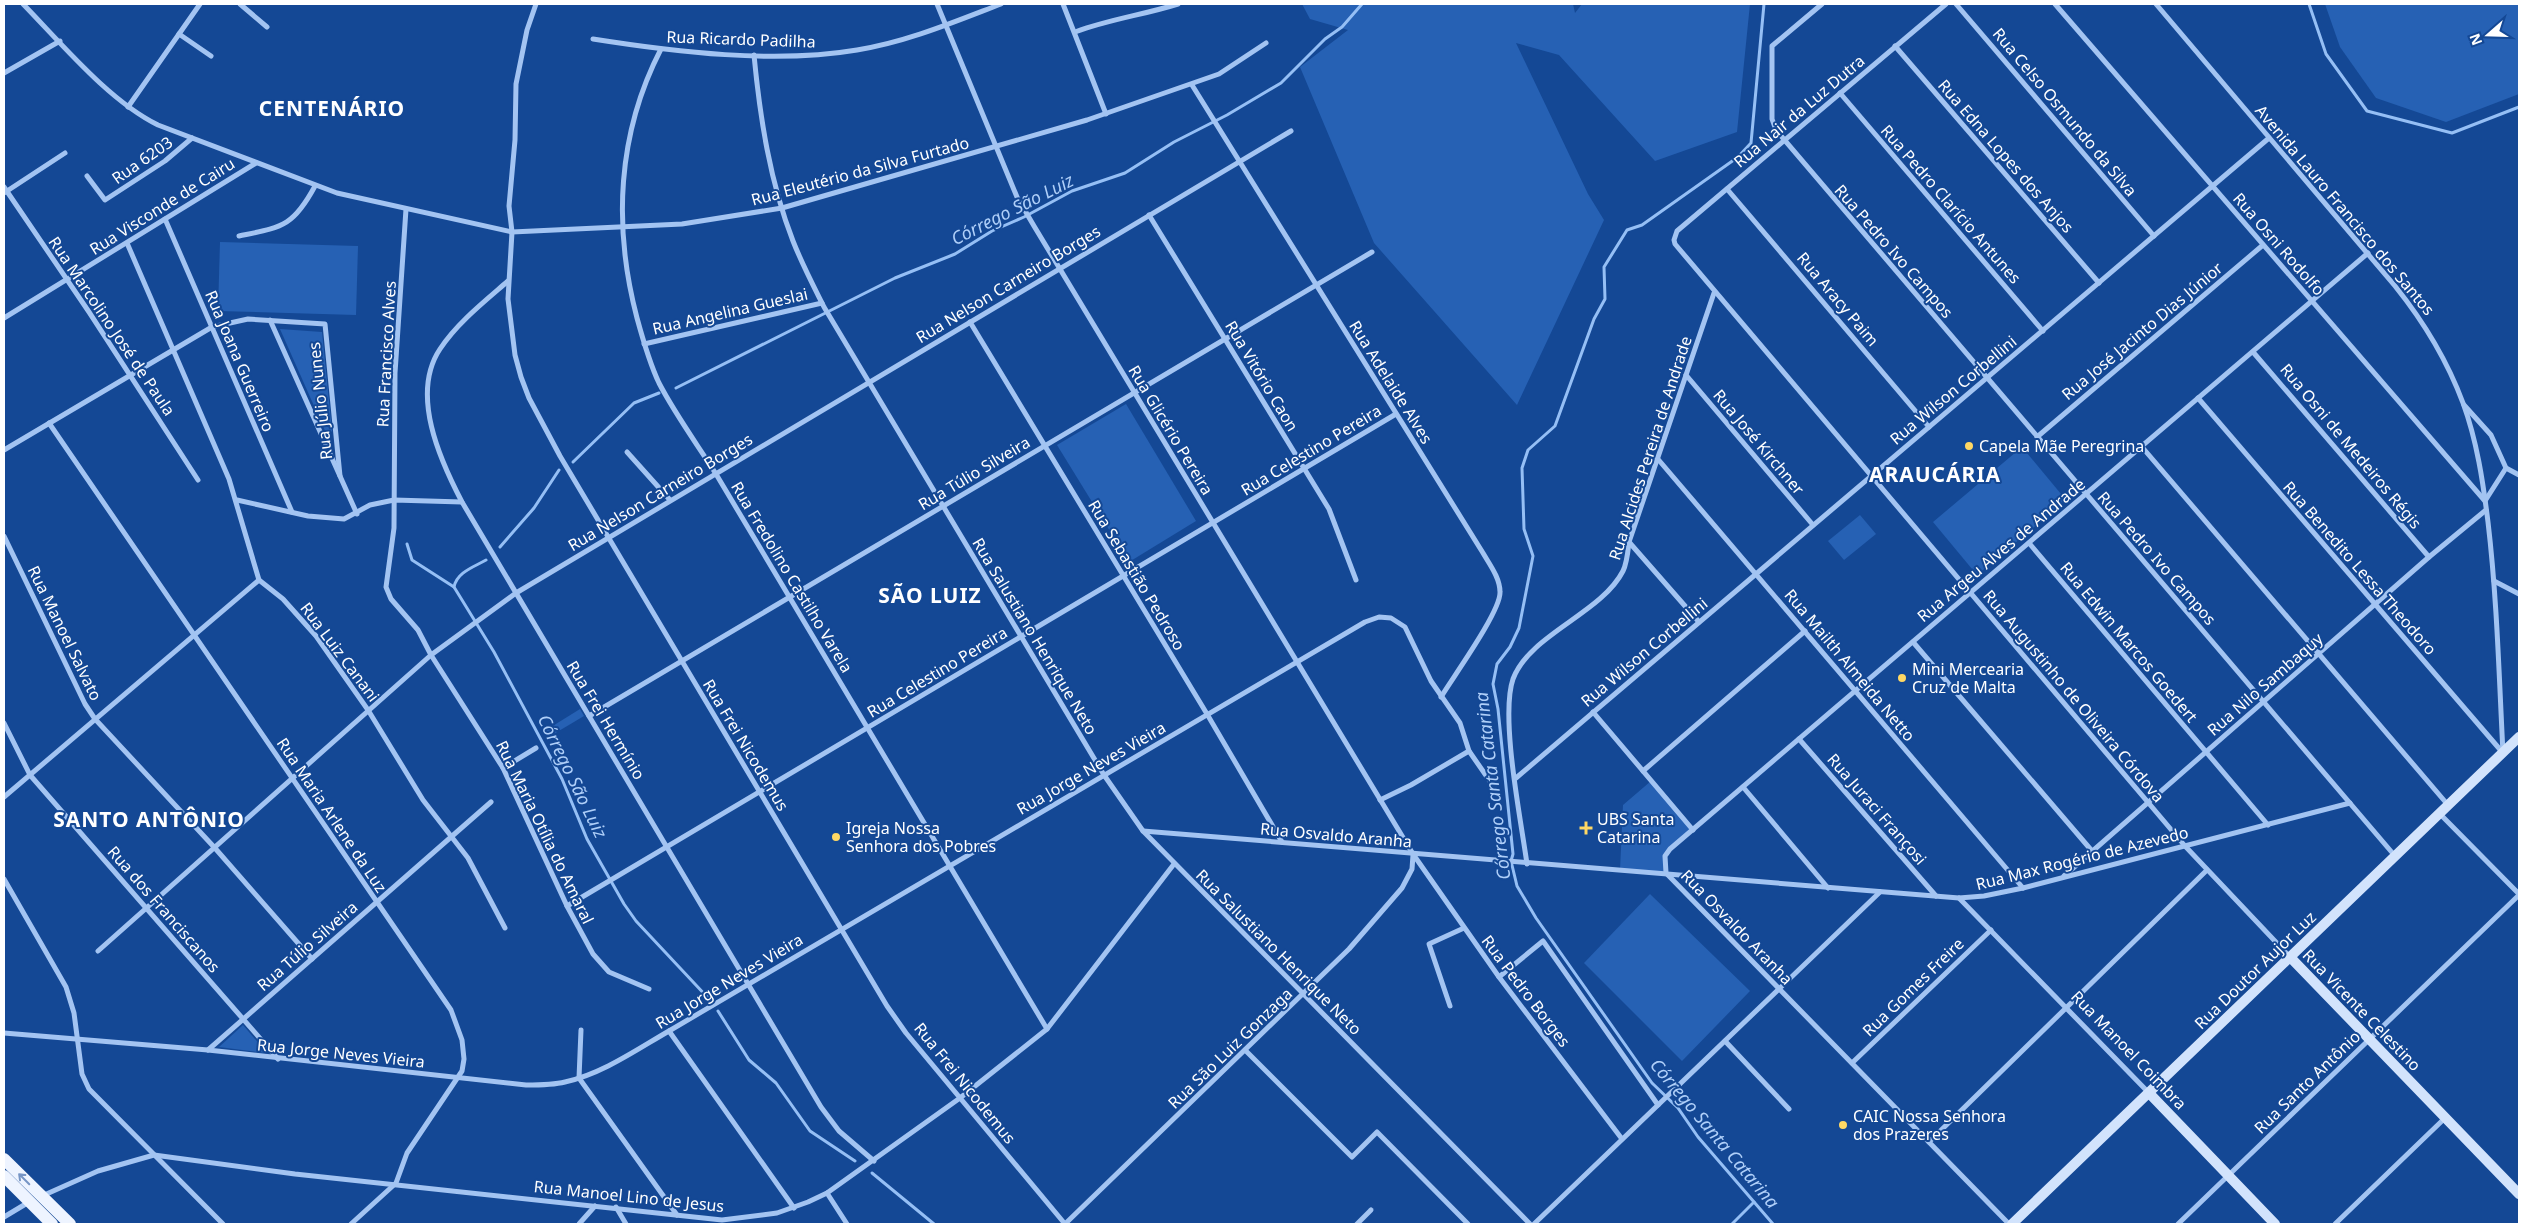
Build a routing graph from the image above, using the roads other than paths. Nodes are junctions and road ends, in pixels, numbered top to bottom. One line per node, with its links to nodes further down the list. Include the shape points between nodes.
1 (33, 4): 14 (street)
2 (200, 4): 18 (street)
3 (242, 4): 16 (street)
4 (536, 4): 49 (street, Rua Frei Nicodemus, via 516,84 515,140 508,206)
5 (937, 4): 15 (street, Rua Glicério Pereira)
6 (1001, 4): 15 (street, Rua Ricardo Padilha)
7 (1064, 4): 17 (street)
8 (1178, 4): 17 (street, via 1116,18)
9 (1822, 4): 34 (street, Rua Pedro Ivo Campos, via 1772,46 1772,119)
10 (1946, 4): 22 (street, Rua Nair da Luz Dutra)
11 (1956, 4): 51 (street, Rua Celso Osmundo da Silva)
12 (2055, 4): 41 (street, Rua Osni Rodolfo)
13 (2156, 4): 33 (street, Avenida Lauro Francisco dos Santos)
14 (25, 5): 20 (street, Rua Eleutério da Silva Furtado)
15 (946, 25): 24 (street, Rua Ricardo Padilha, via 857,50); 35 (street, Rua Glicério Pereira)
16 (267, 27)
17 (1075, 32): 30 (street)
18 (179, 34): 25 (street); 29 (street)
19 (593, 39): 23 (street, Rua Ricardo Padilha)
20 (60, 41): 26 (street); 29 (street, Rua Eleutério da Silva Furtado)
21 (1266, 42): 27 (street, Rua Eleutério da Silva Furtado, via 1230,69)
22 (1895, 46): 28 (street, Rua Nair da Luz Dutra); 60 (street, Rua Edna Lopes dos Anjos)
23 (662, 49): 24 (street, Rua Ricardo Padilha); 48 (street, Rua Fredolino Castilho Varela, via 642,91 630,133)
24 (754, 55): 44 (street, Rua Salustiano Henrique Neto, via 765,141)
25 (211, 56)
26 (4, 73)
27 (1192, 85): 30 (street, Rua Eleutério da Silva Furtado); 37 (street, Rua Adelaide Alves)
28 (1840, 93): 34 (street, Rua Nair da Luz Dutra); 69 (street, Rua Pedro Clarício Antunes)
29 (128, 108): 32 (street, Rua Eleutério da Silva Furtado)
30 (1106, 114): 35 (street, Rua Eleutério da Silva Furtado)
31 (1291, 131): 37 (street, Rua Nelson Carneiro Borges)
32 (192, 138): 38 (street, Rua Eleutério da Silva Furtado); 39 (street, Rua 6203, via 165,161 105,200)
33 (2269, 138): 41 (street, Rua Wilson Corbellini); 56 (street, Avenida Lauro Francisco dos Santos)
34 (1784, 141): 42 (street, Rua Nair da Luz Dutra); 76 (street, Rua Pedro Ivo Campos)
35 (996, 147): 44 (street, Rua Eleutério da Silva Furtado); 57 (street, Rua Glicério Pereira, via 1023,207)
36 (65, 153): 43 (street)
37 (1239, 162): 46 (street, Rua Nelson Carneiro Borges); 61 (street, Rua Adelaide Alves)
38 (256, 163): 40 (street, Rua Eleutério da Silva Furtado); 47 (street, Rua Visconde de Cairu)
39 (87, 176)
40 (315, 186): 45 (street, Rua Eleutério da Silva Furtado); 50 (street, via 304,206 290,221 273,229)
41 (2213, 186): 51 (street, Rua Wilson Corbellini); 54 (street, Rua Osni Rodolfo)
42 (1727, 188): 52 (street, Rua Nair da Luz Dutra, via 1677,230); 83 (street, Rua Aracy Paim)
43 (5, 191): 58 (street, Rua Marcolino José de Paula)
44 (782, 208): 48 (street, Rua Eleutério da Silva Furtado, via 682,224); 64 (street, Rua Salustiano Henrique Neto, via 793,242)
45 (406, 209): 49 (street, Rua Eleutério da Silva Furtado); 99 (street, Rua Francisco Alves, via 395,372)
46 (1149, 215): 57 (street, Rua Nelson Carneiro Borges); 70 (street, Rua Vitório Caon)
47 (165, 219): 53 (street, Rua Visconde de Cairu); 68 (street, Rua Joana Guerreiro)
48 (621, 227): 49 (street, Rua Eleutério da Silva Furtado); 71 (street, Rua Fredolino Castilho Varela, via 626,270)
49 (512, 232): 59 (street, Rua Frei Nicodemus)
50 (239, 236)
51 (2154, 236): 60 (street, Rua Wilson Corbellini)
52 (1674, 240): 62 (street, Rua Augustinho de Oliveira Córdova, via 1677,250)
53 (127, 243): 58 (street, Rua Visconde de Cairu); 72 (street)
54 (2264, 245): 63 (street, Rua Osni Rodolfo); 84 (street, Rua José Jacinto Dias Júnior)
55 (1372, 252): 61 (street, Rua Túlio Silveira)
56 (2368, 254): 63 (street, Rua Argeu Alves de Andrade); 80 (street, Avenida Lauro Francisco dos Santos, via 2422,320 2438,346)
57 (1059, 269): 67 (street, Rua Nelson Carneiro Borges); 78 (street, Rua Glicério Pereira)
58 (67, 279): 65 (street, Rua Visconde de Cairu); 74 (street, Rua Marcolino José de Paula)
59 (508, 281): 102 (street, Rua Frei Hermínio, via 450,336 440,349 431,373 428,415 444,465); 110 (street, Rua Frei Nicodemus, via 515,355 529,398)
60 (2099, 283): 69 (street, Rua Wilson Corbellini)
61 (1316, 285): 70 (street, Rua Túlio Silveira); 81 (street, Rua Adelaide Alves)
62 (1714, 293): 75 (street, Rua Alcides Pereira de Andrade); 95 (street, Rua Augustinho de Oliveira Córdova)
63 (2312, 301): 73 (street, Rua Argeu Alves de Andrade); 101 (street, Rua Osni Rodolfo)
64 (823, 305): 71 (street, Rua Angelina Gueslai); 77 (street, Rua Salustiano Henrique Neto)
65 (4, 318)
66 (270, 320): 68 (street, via 235,320); 94 (street); 94 (street, Rua Júlio Nunes, via 325,324)
67 (970, 322): 77 (street, Rua Nelson Carneiro Borges); 85 (street, Rua Sebastião Pedroso)
68 (212, 327): 72 (street); 105 (street, Rua Joana Guerreiro)
69 (2043, 331): 76 (street, Rua Wilson Corbellini)
70 (1225, 339): 78 (street, Rua Túlio Silveira); 91 (street, Rua Vitório Caon)
71 (644, 344): 92 (street, Rua Fredolino Castilho Varela, via 660,383)
72 (173, 350): 74 (street); 98 (street)
73 (2253, 352): 79 (street, Rua Argeu Alves de Andrade); 113 (street, Rua Osni de Medeiros Régis)
74 (131, 375): 82 (street); 96 (street, Rua Marcolino José de Paula)
75 (1686, 375): 89 (street, Rua Alcides Pereira de Andrade); 108 (street, Rua José Kirchner)
76 (1986, 378): 83 (street, Rua Wilson Corbellini); 84 (street, Rua Pedro Ivo Campos)
77 (869, 382): 92 (street, Rua Nelson Carneiro Borges); 103 (street, Rua Salustiano Henrique Neto)
78 (1134, 393): 85 (street, Rua Túlio Silveira); 107 (street, Rua Glicério Pereira)
79 (2198, 398): 86 (street, Rua Argeu Alves de Andrade); 123 (street, Rua Benedito Lessa Theodoro)
80 (2464, 404): 90 (street, via 2491,435); 101 (street, Avenida Lauro Francisco dos Santos, via 2476,447)
81 (1396, 414): 91 (street, Rua Celestino Pereira); 134 (street, Rua Adelaide Alves, via 1499,582 1500,593 1495,610)
82 (49, 423): 87 (street); 126 (street, Rua Maria Arlene da Luz)
83 (1929, 426): 95 (street, Rua Wilson Corbellini)
84 (2037, 437): 97 (street, Rua Pedro Ivo Campos)
85 (1044, 447): 103 (street, Rua Túlio Silveira); 115 (street, Rua Sebastião Pedroso)
86 (2142, 447): 97 (street, Rua Argeu Alves de Andrade); 129 (street)
87 (4, 450)
88 (627, 452): 100 (street)
89 (1657, 458): 111 (street, Rua Alcides Pereira de Andrade); 114 (street, Rua Mailth Almeida Netto)
90 (2506, 468): 93 (street); 101 (street)
91 (1304, 469): 107 (street, Rua Celestino Pereira); 117 (street, Rua Vitório Caon, via 1332,516)
92 (716, 474): 100 (street, Rua Nelson Carneiro Borges); 122 (street, Rua Fredolino Castilho Varela)
93 (2519, 475)
94 (340, 476): 106 (street)
95 (1870, 476): 108 (street, Rua Wilson Corbellini); 120 (street, Rua Augustinho de Oliveira Córdova)
96 (198, 480)
97 (2086, 494): 112 (street, Rua Argeu Alves de Andrade); 135 (street, Rua Pedro Ivo Campos)
98 (237, 500): 105 (street); 116 (street)
99 (394, 500): 102 (street); 106 (street, via 370,505); 130 (street, Rua Maria Otília do Amaral, via 386,586 418,630)
100 (670, 500): 110 (street, Rua Nelson Carneiro Borges)
101 (2485, 501): 104 (street, Avenida Lauro Francisco dos Santos)
102 (462, 502): 119 (street, Rua Frei Hermínio)
103 (943, 506): 122 (street, Rua Túlio Silveira); 127 (street, Rua Salustiano Henrique Neto)
104 (2486, 510): 113 (street, Rua Nilo Sambaquy); 118 (street, Avenida Lauro Francisco dos Santos)
105 (292, 512): 106 (street, via 344,519)
106 (356, 514)
107 (1213, 523): 115 (street, Rua Celestino Pereira); 132 (street, Rua Glicério Pereira)
108 (1813, 525): 114 (street, Rua Wilson Corbellini)
109 (4, 536): 140 (street, Rua Manoel Salvato)
110 (608, 537): 119 (street, Rua Nelson Carneiro Borges); 131 (street, Rua Frei Nicodemus)
111 (1629, 542): 124 (street); 154 (street, Rua Alcides Pereira de Andrade, via 1624,570 1617,581 1520,665 1513,680 1509,714)
112 (2029, 543): 120 (street, Rua Argeu Alves de Andrade); 147 (street, Rua Edwin Marcos Goedert)
113 (2429, 557): 123 (street, Rua Nilo Sambaquy)
114 (1756, 574): 124 (street, Rua Wilson Corbellini); 125 (street, Rua Mailth Almeida Netto)
115 (1123, 576): 127 (street, Rua Celestino Pereira); 138 (street, Rua Sebastião Pedroso)
116 (258, 580): 126 (street); 136 (street, Rua Luiz Canani, via 301,617)
117 (1356, 580)
118 (2494, 581): 121 (street); 148 (street, Avenida Lauro Francisco dos Santos)
119 (516, 592): 130 (street, Rua Nelson Carneiro Borges); 139 (street, Rua Frei Hermínio)
120 (1970, 593): 128 (street, Rua Argeu Alves de Andrade); 161 (street, Rua Augustinho de Oliveira Córdova)
121 (2519, 594)
122 (790, 598): 131 (street, Rua Túlio Silveira); 142 (street, Rua Fredolino Castilho Varela)
123 (2375, 604): 129 (street, Rua Nilo Sambaquy); 148 (street, Rua Benedito Lessa Theodoro)
124 (1699, 622): 137 (street, Rua Wilson Corbellini)
125 (1805, 631): 133 (street, Rua Mailth Almeida Netto); 150 (street)
126 (194, 634): 140 (street); 153 (street, Rua Maria Arlene da Luz)
127 (1021, 636): 142 (street, Rua Celestino Pereira); 151 (street, Rua Salustiano Henrique Neto)
128 (1913, 642): 133 (street, Rua Argeu Alves de Andrade); 173 (street)
129 (2319, 654): 135 (street, Rua Nilo Sambaquy); 163 (street)
130 (431, 655): 136 (street, Rua Nelson Carneiro Borges); 149 (street, Rua Maria Otília do Amaral)
131 (682, 661): 139 (street, Rua Túlio Silveira); 157 (street, Rua Frei Nicodemus)
132 (1297, 662): 134 (street, Rua Jorge Neves Vieira, via 1365,622 1379,617 1391,618 1408,633); 138 (street, Rua Jorge Neves Vieira); 159 (street, Rua Glicério Pereira)
133 (1856, 691): 144 (street, Rua Argeu Alves de Andrade); 184 (street, Rua Mailth Almeida Netto)
134 (1441, 697): 146 (street, via 1460,723)
135 (2264, 702): 147 (street, Rua Nilo Sambaquy); 162 (street, Rua Pedro Ivo Campos)
136 (368, 710): 153 (street, Rua Nelson Carneiro Borges); 168 (street, Rua Luiz Canani, via 422,800)
137 (1593, 712): 150 (street); 154 (street, Rua Wilson Corbellini)
138 (1207, 714): 151 (street, Rua Jorge Neves Vieira); 169 (street, Rua Sebastião Pedroso)
139 (589, 716): 172 (street, Rua Frei Hermínio)
140 (95, 719): 152 (street); 171 (street, Rua Manoel Salvato)
141 (4, 723): 152 (street, Rua dos Franciscanos)
142 (867, 728): 157 (street, Rua Celestino Pereira); 178 (street, Rua Fredolino Castilho Varela)
143 (2519, 737): 148 (street, Rua Doutor Aujor Luz)
144 (1799, 739): 156 (street, Rua Argeu Alves de Andrade); 187 (street, Rua Juraci Françosi)
145 (536, 748): 149 (street)
146 (1469, 751): 155 (street); 159 (street, via 1418,782)
147 (2206, 752): 161 (street, Rua Nilo Sambaquy); 165 (street, Rua Edwin Marcos Goedert)
148 (2503, 753): 163 (street, Rua Doutor Aujor Luz)
149 (503, 768): 190 (street, Rua Maria Otília do Amaral)
150 (1643, 771): 166 (street)
151 (1104, 774): 167 (street, Rua Salustiano Henrique Neto); 178 (street, Rua Jorge Neves Vieira)
152 (30, 775): 158 (street); 191 (street, Rua dos Franciscanos)
153 (292, 778): 171 (street, Rua Nelson Carneiro Borges); 189 (street, Rua Maria Arlene da Luz)
154 (1516, 778): 177 (street, Rua Alcides Pereira de Andrade)
155 (1494, 787)
156 (1743, 787): 166 (street, Rua Argeu Alves de Andrade); 183 (street)
157 (759, 792): 172 (street, Rua Celestino Pereira); 194 (street, Rua Frei Nicodemus)
158 (4, 797)
159 (1380, 800): 174 (street, Rua Glicério Pereira)
160 (491, 802): 168 (street, Rua Túlio Silveira)
161 (2148, 802): 170 (street, Rua Augustinho de Oliveira Córdova); 173 (street, Rua Nilo Sambaquy)
162 (2350, 803): 165 (street, Rua Max Rogério de Azevedo); 175 (street, Rua Pedro Ivo Campos)
163 (2448, 805): 164 (street, Rua Doutor Aujor Luz)
164 (2439, 813): 175 (street, Rua Doutor Aujor Luz); 186 (street)
165 (2268, 825): 170 (street, Rua Max Rogério de Azevedo)
166 (1692, 830): 180 (street, Rua Argeu Alves de Andrade, via 1665,856)
167 (1143, 831): 169 (street, Rua Osvaldo Aranha); 176 (street, Rua Salustiano Henrique Neto)
168 (452, 836): 189 (street, Rua Túlio Silveira); 192 (street, Rua Luiz Canani, via 468,858)
169 (1282, 842): 174 (street, Rua Osvaldo Aranha)
170 (2185, 846): 179 (street, Rua Vicente Celestino); 181 (street, Rua Max Rogério de Azevedo)
171 (214, 847): 191 (street, Rua Nelson Carneiro Borges); 198 (street, Rua Manoel Salvato)
172 (666, 847): 190 (street, Rua Celestino Pereira); 200 (street, Rua Frei Hermínio)
173 (2092, 851): 181 (street, Rua Nilo Sambaquy)
174 (1413, 854): 177 (street, Rua Osvaldo Aranha); 193 (street, Rua Pedro Borges); 203 (street, Rua São Luiz Gonzaga, via 1412,869 1402,888)
175 (2395, 856): 197 (street, Rua Doutor Aujor Luz)
176 (1174, 864): 203 (street, Rua Salustiano Henrique Neto); 207 (street, Rua Manoel Lino de Jesus)
177 (1527, 864): 180 (street, Rua Osvaldo Aranha)
178 (949, 865): 194 (street, Rua Jorge Neves Vieira); 207 (street, Rua Fredolino Castilho Varela)
179 (2207, 870): 197 (street, Rua Vicente Celestino); 205 (street)
180 (1666, 873): 183 (street, Rua Max Rogério de Azevedo); 202 (street, Rua Osvaldo Aranha)
181 (2062, 878): 184 (street, Rua Max Rogério de Azevedo)
182 (4, 879): 211 (street, via 66,987 74,1013)
183 (1828, 888): 185 (street, Rua Max Rogério de Azevedo)
184 (2023, 888): 188 (street, Rua Max Rogério de Azevedo)
185 (1880, 892): 187 (street, Rua Max Rogério de Azevedo); 202 (street)
186 (2519, 894): 212 (street, Rua Santo Antônio)
187 (1936, 896): 188 (street, Rua Max Rogério de Azevedo)
188 (1960, 898): 195 (street, Rua Manoel Coimbra)
189 (377, 902): 198 (street, Rua Túlio Silveira); 218 (street, Rua Maria Arlene da Luz, via 458,1025 464,1058)
190 (567, 906): 201 (street, Rua Maria Otília do Amaral, via 602,965 619,978)
191 (146, 908): 196 (street, Rua Nelson Carneiro Borges); 206 (street, Rua dos Franciscanos)
192 (505, 928)
193 (1464, 928): 199 (street, Rua Pedro Borges); 204 (street, via 1429,944)
194 (840, 929): 200 (street, Rua Jorge Neves Vieira); 221 (street, Rua Frei Nicodemus, via 887,1006)
195 (1991, 930): 205 (street, Rua Manoel Coimbra); 217 (street, Rua Gomes Freire)
196 (98, 950)
197 (2290, 957): 212 (street, Rua Vicente Celestino); 220 (street, Rua Doutor Aujor Luz)
198 (312, 959): 206 (street, Rua Túlio Silveira)
199 (1499, 977): 222 (street, via 1543,941); 225 (street, Rua Pedro Borges)
200 (748, 984): 209 (street, Rua Jorge Neves Vieira); 229 (street, Rua Frei Hermínio, via 829,1118 851,1143)
201 (649, 989)
202 (1779, 989): 213 (street); 217 (street, Rua Osvaldo Aranha)
203 (1304, 995): 215 (street, Rua São Luiz Gonzaga); 254 (street, Rua Salustiano Henrique Neto)
204 (1450, 1006)
205 (2066, 1008): 220 (street, Rua Manoel Coimbra); 226 (street)
206 (244, 1019): 214 (street, Rua Túlio Silveira); 216 (street, Rua dos Franciscanos)
207 (1047, 1029): 221 (street, Rua Manoel Lino de Jesus)
208 (581, 1030): 219 (street)
209 (669, 1031): 219 (street, Rua Jorge Neves Vieira); 239 (street)
210 (4, 1033): 211 (street, Rua Jorge Neves Vieira)
211 (76, 1038): 214 (street, Rua Jorge Neves Vieira); 227 (street, via 82,1074 90,1089)
212 (2370, 1039): 224 (street, Rua Vicente Celestino); 230 (street, Rua Santo Antônio)
213 (1725, 1041): 222 (street); 223 (street)
214 (208, 1050): 216 (street, Rua Jorge Neves Vieira)
215 (1246, 1050): 251 (street, Rua São Luiz Gonzaga); 253 (street, via 1352,1157 1377,1132)
216 (278, 1058): 218 (street, Rua Jorge Neves Vieira)
217 (1852, 1063): 226 (street, Rua Osvaldo Aranha)
218 (458, 1078): 219 (street, Rua Jorge Neves Vieira, via 526,1085); 232 (street, Rua Maria Arlene da Luz, via 407,1153)
219 (579, 1078): 241 (street)
220 (2149, 1093): 230 (street, Rua Manoel Coimbra); 256 (street, Rua Doutor Aujor Luz)
221 (960, 1098): 229 (street, Rua Manoel Lino de Jesus); 251 (street, Rua Frei Nicodemus)
222 (1658, 1105): 225 (street)
223 (1789, 1109)
224 (2445, 1118): 234 (street, Rua Vicente Celestino); 259 (street)
225 (1622, 1140): 255 (street)
226 (1929, 1142): 256 (street, Rua Osvaldo Aranha)
227 (154, 1155): 232 (street, Rua Manoel Lino de Jesus, via 287,1173); 235 (street, Rua Manoel Lino de Jesus, via 98,1171); 246 (street)
228 (4, 1159): 235 (main road, one-way to 228)
229 (874, 1161): 233 (street, Rua Manoel Lino de Jesus)
230 (2228, 1175): 257 (street, Rua Santo Antônio); 258 (street, Rua Manoel Coimbra)
231 (4, 1176): 236 (main road)
232 (396, 1183): 237 (street, Rua Manoel Lino de Jesus); 247 (street, Rua Maria Arlene da Luz)
233 (827, 1193): 239 (street, Rua Manoel Lino de Jesus); 250 (street)
234 (2519, 1194)
235 (41, 1196): 245 (main road)
236 (29, 1201): 242 (street); 244 (main road)
237 (595, 1206): 238 (street, Rua Manoel Lino de Jesus); 248 (street)
238 (616, 1208): 241 (street, Rua Manoel Lino de Jesus); 249 (street)
239 (794, 1208): 243 (street, Rua Manoel Lino de Jesus)
240 (1371, 1210): 252 (street)
241 (677, 1215): 243 (street, Rua Manoel Lino de Jesus)
242 (4, 1217)
243 (723, 1222)
244 (52, 1224)
245 (70, 1224)
246 (223, 1224)
247 (351, 1224)
248 (579, 1224)
249 (626, 1224)
250 (846, 1224)
251 (1065, 1224)
252 (1357, 1224)
253 (1468, 1224)
254 (1530, 1224)
255 (1534, 1224)
256 (2011, 1224)
257 (2178, 1224)
258 (2275, 1224)
259 (2335, 1224)

